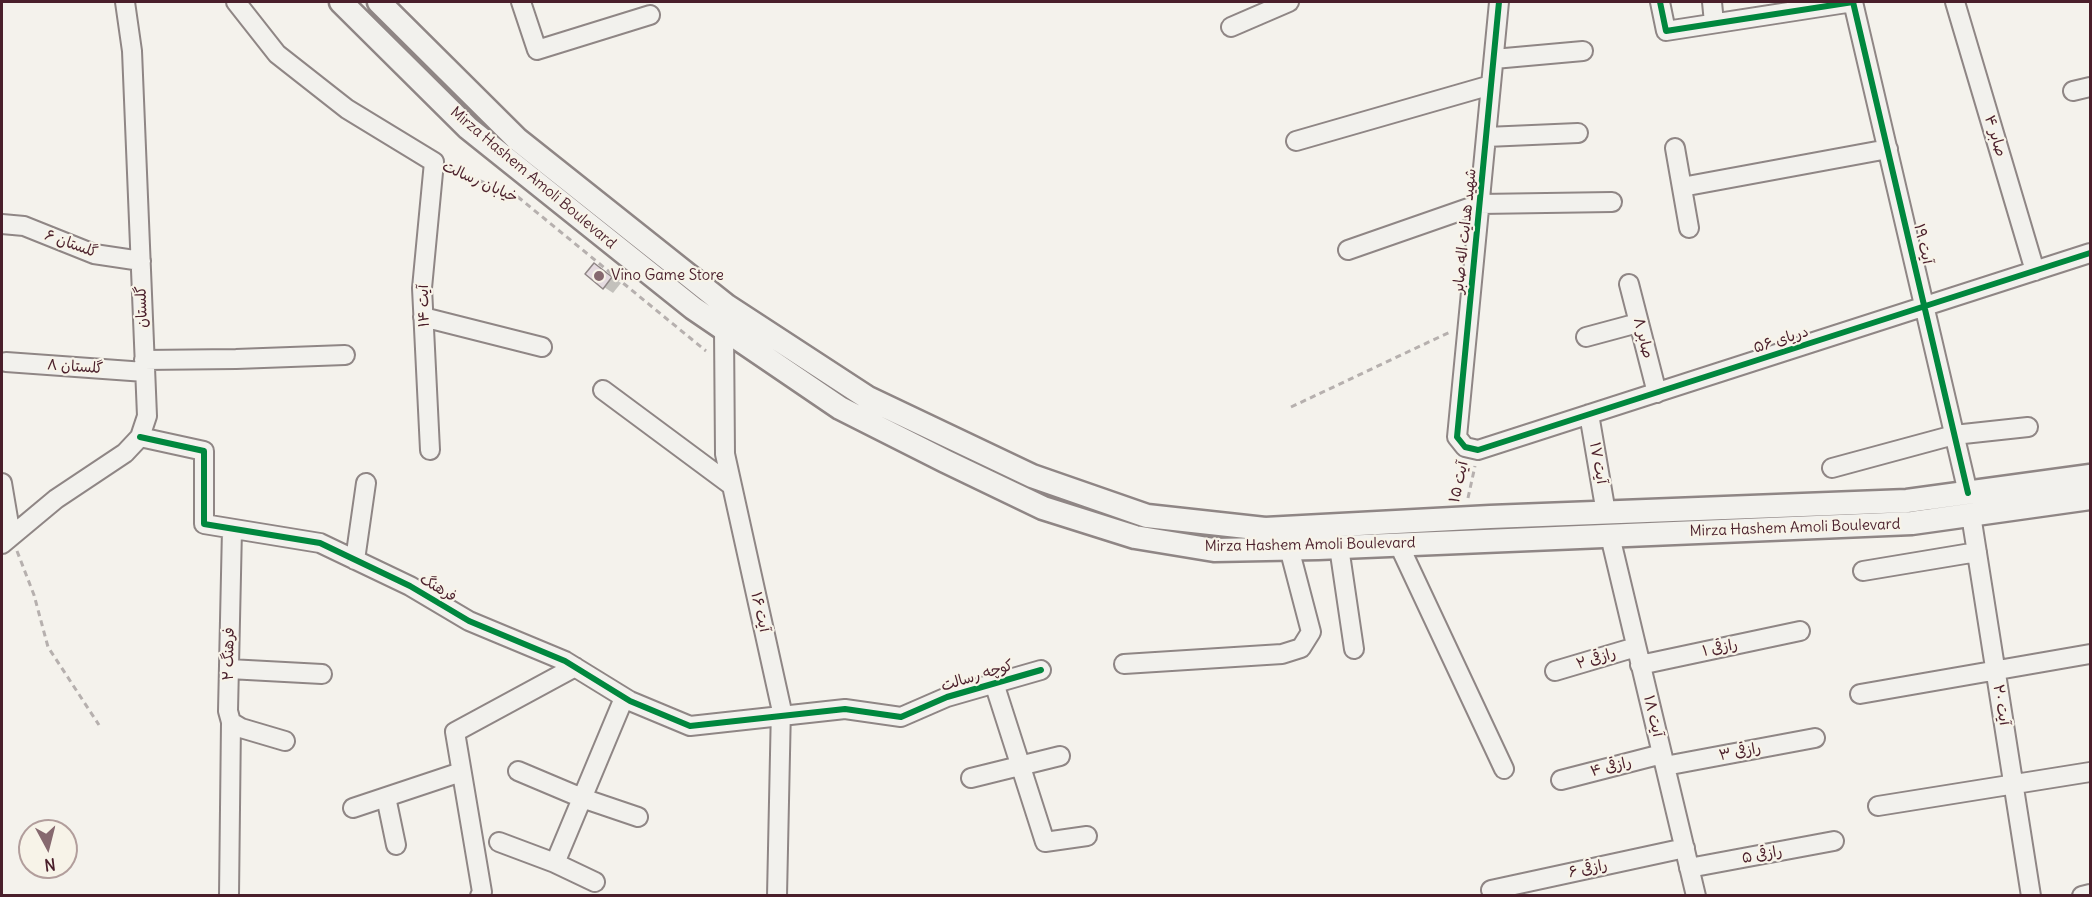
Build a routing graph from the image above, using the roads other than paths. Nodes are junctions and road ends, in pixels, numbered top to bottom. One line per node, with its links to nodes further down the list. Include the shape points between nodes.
1 (125, 2): 32 (street, گلستان, via 132,51)
2 (236, 2): 23 (street, خیابان رسالت, via 277,54 347,109)
3 (341, 2): 29 (main road, Mirza Hashem Amoli Boulevard, via 468,128)
4 (379, 2): 29 (main road, Mirza Hashem Amoli Boulevard)
5 (520, 2): 12 (street, via 537,50)
6 (1289, 2): 14 (street)
7 (1499, 2): 16 (street, شهید هدایت اله صابر)
8 (1660, 2): 13 (street, via 1666,31)
9 (1712, 2): 13 (street)
10 (1853, 2): 13 (street); 22 (street, آیت ۱۹)
11 (1955, 2): 33 (street, صابر ۴)
12 (650, 15)
13 (1714, 23)
14 (1231, 27)
15 (1583, 51): 16 (street)
16 (1494, 59): 17 (street, شهید هدایت اله صابر)
17 (1491, 84): 19 (street, شهید هدایت اله صابر); 20 (street)
18 (1578, 133): 19 (street)
19 (1486, 137): 26 (street, شهید هدایت اله صابر)
20 (1296, 141)
21 (1675, 148): 24 (street)
22 (1888, 149): 24 (street); 35 (street, آیت ۱۹)
23 (434, 162): 36 (street, آيت ۱۴, via 422,288)
24 (1682, 187): 28 (street)
25 (1612, 202): 26 (street)
26 (1480, 204): 30 (street); 51 (street, شهید هدایت اله صابر, via 1457,437 1465,447)
27 (2, 224): 32 (street, گلستان ۶, via 24,226 94,254)
28 (1689, 228)
29 (616, 232): 38 (main road, Mirza Hashem Amoli Boulevard, via 693,308); 61 (main road, Mirza Hashem Amoli Boulevard, via 868,398 1032,476 1147,516 1265,529)
30 (1348, 250)
31 (2091, 253): 33 (street, دریای ۵۶)
32 (141, 261): 43 (street, گلستان)
33 (2035, 271): 35 (street, دریای ۵۶)
34 (1629, 284): 37 (street, صابر ۸)
35 (1925, 306): 45 (street, دریای ۵۶); 48 (street, آیت ۱۹)
36 (423, 317): 40 (street); 50 (street, آيت ۱۴)
37 (1638, 323): 39 (street); 45 (street, صابر ۸)
38 (724, 330): 56 (street, آیت ۱۶, via 725,454); 69 (main road, Mirza Hashem Amoli Boulevard, via 840,408 1043,508 1135,537 1214,550)
39 (1586, 337)
40 (542, 347)
41 (345, 355): 43 (street, گلستان ۸)
42 (6, 362): 43 (street, گلستان ۸)
43 (144, 366): 49 (street, گلستان, via 147,416)
44 (603, 390): 56 (street)
45 (1657, 393): 46 (street, دریای ۵۶)
46 (1589, 414): 51 (street, دریای ۵۶); 59 (street, آیت ۱۷)
47 (2028, 427): 48 (street)
48 (1954, 435): 52 (street); 58 (street, آیت ۱۹)
49 (140, 437): 62 (street, فرهنگ, via 204,451 204,524); 64 (street, via 125,453 56,499)
50 (430, 450)
51 (1478, 450)
52 (1833, 468)
53 (2091, 476): 58 (main road, Mirza Hashem Amoli Boulevard)
54 (2, 483): 64 (street)
55 (366, 483): 71 (street)
56 (732, 485): 87 (street, آیت ۱۶)
57 (2091, 498): 58 (main road, Mirza Hashem Amoli Boulevard)
58 (1969, 504): 59 (main road, Mirza Hashem Amoli Boulevard, via 1907,501); 63 (main road, Mirza Hashem Amoli Boulevard, via 1912,523); 70 (street, آیت ۲۰)
59 (1606, 513): 60 (main road, Mirza Hashem Amoli Boulevard)
60 (1467, 518): 61 (main road, Mirza Hashem Amoli Boulevard); 65 (main road)
61 (1432, 520): 66 (main road, via 1437,530)
62 (232, 529): 71 (street, فرهنگ, via 320,543); 79 (street, فرهنگ ۲)
63 (1610, 536): 65 (main road, Mirza Hashem Amoli Boulevard); 76 (street, آیت ۱۸)
64 (6, 540)
65 (1469, 542): 66 (main road, Mirza Hashem Amoli Boulevard)
66 (1428, 543): 67 (main road, Mirza Hashem Amoli Boulevard)
67 (1399, 545): 68 (main road, Mirza Hashem Amoli Boulevard); 94 (street)
68 (1339, 547): 69 (main road, Mirza Hashem Amoli Boulevard); 74 (street)
69 (1289, 548): 77 (street, via 1311,632 1301,648 1282,654)
70 (1977, 552): 72 (street); 81 (street, آیت ۲۰)
71 (355, 560): 78 (street, فرهنگ, via 410,586 469,621)
72 (1863, 571)
73 (1800, 630): 76 (street, رازقی ۱)
74 (1354, 649)
75 (2091, 654): 81 (street)
76 (1638, 656): 82 (street, رازقی ۲); 92 (street, آیت ۱۸)
77 (1124, 664)
78 (575, 668): 86 (street, فرهنگ); 96 (street, via 455,732)
79 (229, 669): 83 (street); 88 (street, فرهنگ ۲)
80 (1041, 670): 84 (street, کوچه رسالت)
81 (1995, 670): 85 (street); 100 (street, آیت ۲۰)
82 (1555, 671)
83 (322, 674)
84 (994, 684): 87 (street, کوچه رسالت, via 947,697 901,717 845,709); 93 (street)
85 (1860, 694)
86 (624, 698): 87 (street, فرهنگ, via 690,726); 102 (street)
87 (781, 716): 118 (street, آیت ۱۶)
88 (231, 722): 90 (street); 116 (street, فرهنگ ۲)
89 (1815, 738): 92 (street, رازقی ۳)
90 (285, 741)
91 (1060, 756): 93 (street)
92 (1663, 760): 99 (street, رازقی ۴); 110 (street, آیت ۱۸)
93 (1021, 766): 98 (street); 106 (street, via 1046,842)
94 (1504, 769)
95 (518, 771): 102 (street)
96 (461, 772): 101 (street); 117 (street)
97 (2091, 772): 100 (street)
98 (971, 778)
99 (1561, 780)
100 (2013, 783): 103 (street); 120 (street, آیت ۲۰)
101 (386, 797): 104 (street); 109 (street)
102 (582, 798): 105 (street); 111 (street)
103 (1878, 806)
104 (353, 808)
105 (638, 817)
106 (1087, 836)
107 (1834, 841): 112 (street, رازقی ۵)
108 (499, 842): 111 (street)
109 (396, 845)
110 (1684, 848): 112 (street, آیت ۱۸); 114 (street, رازقی ۶)
111 (555, 863): 113 (street)
112 (1689, 868): 119 (street, آیت ۱۸)
113 (595, 882)
114 (1491, 890)
115 (2091, 894): 121 (street)
116 (229, 896)
117 (480, 896)
118 (777, 896)
119 (1696, 896)
120 (2031, 896)
121 (2082, 896)

